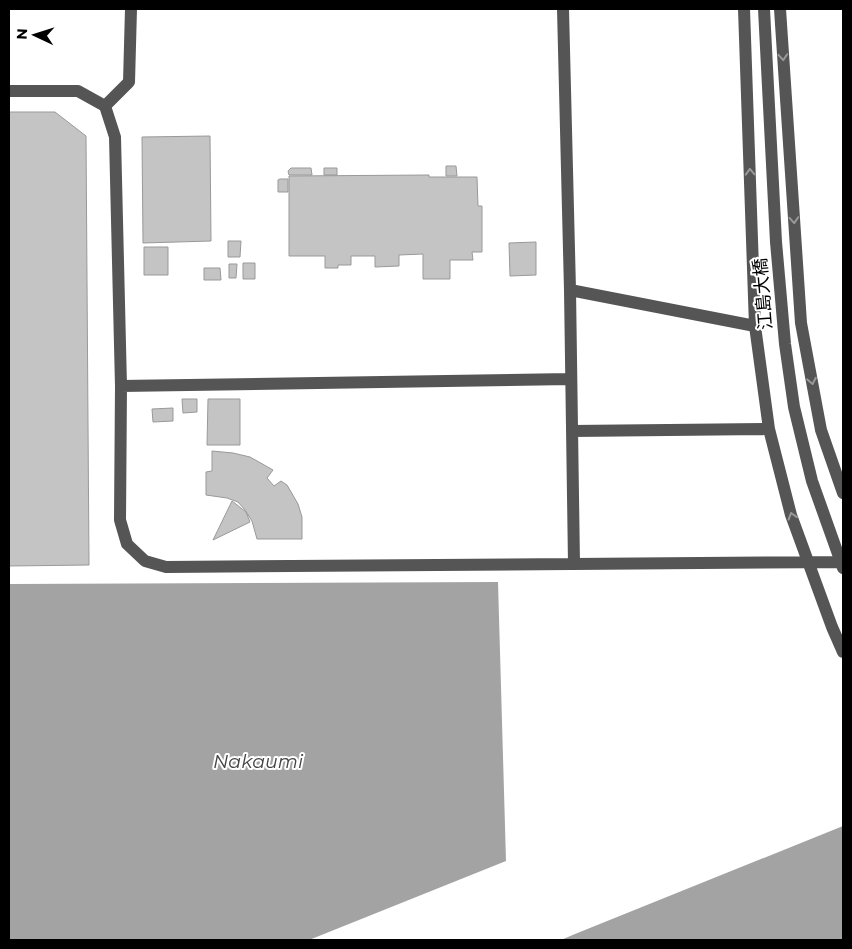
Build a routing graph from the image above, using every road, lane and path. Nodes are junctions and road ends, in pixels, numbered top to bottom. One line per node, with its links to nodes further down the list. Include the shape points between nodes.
1 (130, 9): 7 (street, via 129,82)
2 (564, 9): 8 (street)
3 (744, 9): 9 (street, one-way to 3)
4 (764, 9): 18 (street, 江島大橋, via 776,242 790,380 812,481)
5 (780, 9): 14 (street, one-way to 14, via 801,323 821,430)
6 (9, 90): 7 (street, via 78,91)
7 (105, 106): 11 (street, via 115,137)
8 (570, 290): 9 (street); 10 (street)
9 (755, 326): 12 (street)
10 (571, 380): 11 (street); 13 (street)
11 (121, 386): 17 (street, via 120,520 127,544 145,561 166,567)
12 (769, 429): 13 (street); 15 (street, one-way to 12)
13 (572, 431): 17 (street)
14 (843, 493)
15 (808, 562): 16 (street); 17 (street); 19 (street)
16 (843, 562)
17 (574, 564)
18 (843, 568)
19 (843, 652)

